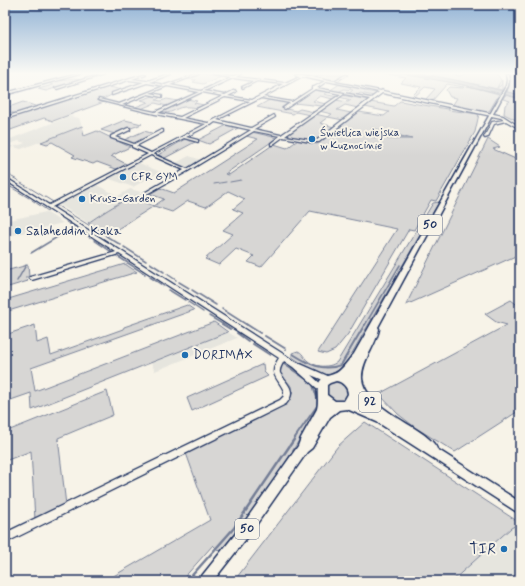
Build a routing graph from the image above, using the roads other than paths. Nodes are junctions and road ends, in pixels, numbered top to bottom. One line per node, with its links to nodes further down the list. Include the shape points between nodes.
1 (58, 101): 18 (street)
2 (104, 101): 13 (street)
3 (127, 101): 13 (street)
4 (181, 101): 15 (street)
5 (214, 101): 19 (street)
6 (254, 101): 21 (street)
7 (284, 101): 12 (street)
8 (332, 101): 27 (street)
9 (369, 101): 27 (street, via 318,141)
10 (431, 101): 16 (street)
11 (498, 101): 16 (main road, 50)
12 (292, 103): 14 (street)
13 (118, 105): 15 (street)
14 (284, 108)
15 (155, 113): 19 (street)
16 (491, 114): 20 (street); 40 (main road, 50)
17 (274, 116): 25 (street)
18 (5, 118)
19 (179, 118): 22 (street)
20 (509, 120): 23 (street); 28 (street, via 494,122)
21 (216, 121): 22 (street); 25 (street)
22 (210, 124): 29 (street)
23 (520, 128)
24 (129, 129): 32 (street, via 112,137)
25 (252, 130): 27 (street); 34 (street)
26 (162, 131): 32 (street)
27 (282, 136): 31 (street)
28 (486, 137)
29 (184, 138): 30 (street); 33 (street)
30 (197, 141)
31 (272, 144)
32 (134, 145): 33 (street)
33 (150, 155): 34 (street); 37 (street)
34 (187, 170): 36 (street)
35 (6, 179): 37 (street)
36 (145, 194)
37 (50, 206): 38 (street)
38 (121, 252): 39 (street); 41 (street)
39 (32, 278)
40 (375, 324): 42 (main road, 50); 52 (main road, 92, via 374,334 358,374 360,389 367,400 419,437)
41 (283, 357): 43 (street); 54 (street, via 277,365 276,375 288,392 283,402)
42 (356, 357): 44 (main road, 50, via 342,374); 45 (main road, 50)
43 (295, 365): 44 (street, via 320,376); 46 (street)
44 (332, 378): 45 (main road); 46 (main road, 50, via 324,382)
45 (348, 383): 47 (main road)
46 (322, 393): 49 (main road, via 328,403); 51 (main road, 50, via 322,409 304,441)
47 (353, 395): 48 (main road); 50 (main road, 92)
48 (347, 405): 49 (main road); 50 (main road, 92)
49 (337, 406): 51 (main road, 50, via 327,414)
50 (380, 419): 52 (main road, 92)
51 (303, 448): 55 (main road, 50, via 245,531)
52 (437, 455): 53 (main road, 92)
53 (520, 508)
54 (5, 538)
55 (206, 581)

